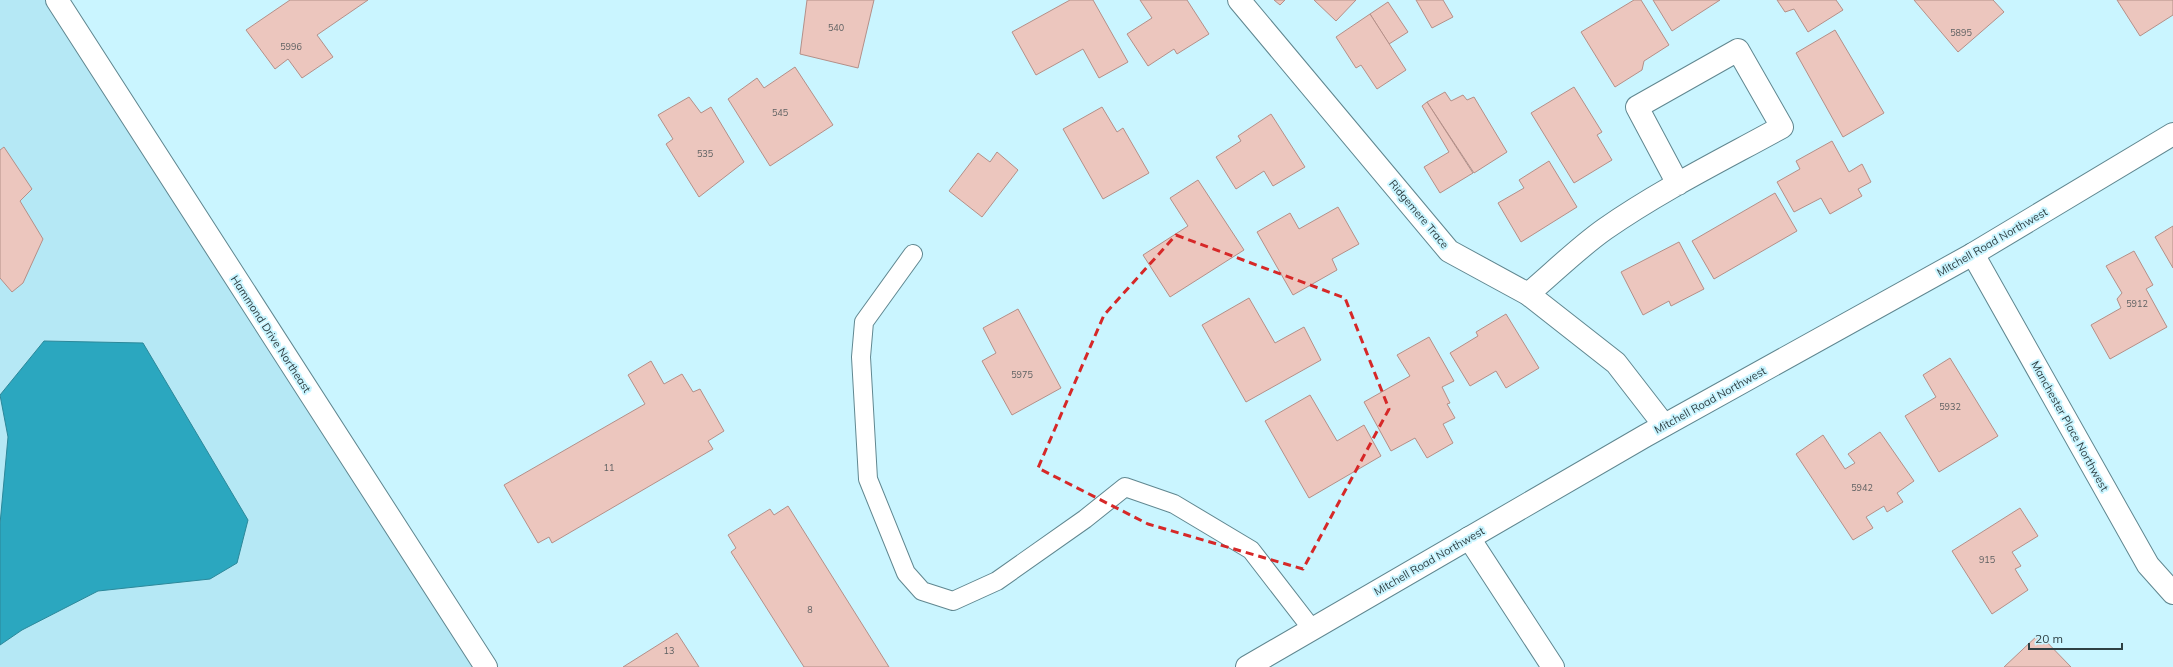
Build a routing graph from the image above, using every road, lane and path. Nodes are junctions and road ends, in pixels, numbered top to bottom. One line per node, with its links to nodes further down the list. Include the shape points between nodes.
1 (57, 0): 12 (street, Hammond Drive Northeast)
2 (1239, 0): 7 (street, Ridgemere Trace, via 1449,251)
3 (2173, 134): 6 (street, Mitchell Road Northwest)
4 (1678, 184): 4 (street, via 1782,128 1738,50 1637,107); 7 (street, via 1603,230)
5 (914, 254): 11 (lane, via 864,322 861,357 868,479 906,572 922,591 954,601 997,581 1085,519 1125,487 1174,504 1251,550)
6 (1972, 254): 8 (street, Mitchell Road Northwest); 10 (street, Manchester Place Northwest, via 2148,565)
7 (1528, 294): 8 (street, Ridgemere Trace, via 1616,363)
8 (1664, 425): 9 (street, Mitchell Road Northwest)
9 (1469, 538): 11 (street, Mitchell Road Northwest); 14 (street)
10 (2173, 593)
11 (1312, 629): 13 (street, Mitchell Road Northwest)
12 (486, 667)
13 (1247, 667)
14 (1553, 667)

